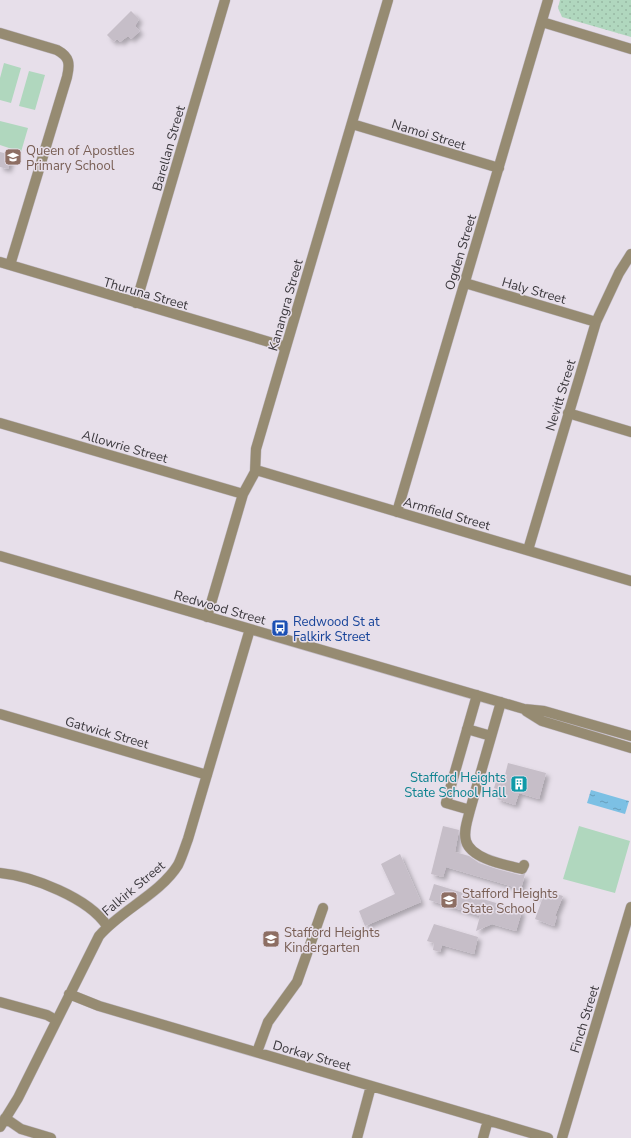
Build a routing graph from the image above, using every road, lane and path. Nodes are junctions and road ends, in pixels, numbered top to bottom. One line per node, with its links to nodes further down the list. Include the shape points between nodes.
1 (225, 0): 13 (street, Barellan Street)
2 (387, 0): 7 (street, Kanangra Street)
3 (548, 0): 4 (street, Ogden Street)
4 (542, 22): 6 (street); 8 (street, Ogden Street)
5 (0, 33): 11 (street, via 57,50 65,55 69,66)
6 (631, 49)
7 (352, 124): 8 (street, Namoi Street); 15 (street, Kanangra Street)
8 (499, 168): 12 (street, Ogden Street)
9 (631, 254): 14 (street, Nevitt Street)
10 (0, 262): 11 (street, Thuruna Street)
11 (10, 265): 13 (street, Thuruna Street)
12 (465, 284): 14 (street, Haly Street); 21 (street, Ogden Street)
13 (136, 303): 15 (street, Thuruna Street)
14 (596, 322): 16 (street, Nevitt Street)
15 (286, 347): 19 (street, Kanangra Street, via 255,454)
16 (568, 413): 18 (street); 22 (street, Nevitt Street)
17 (0, 423): 20 (street, Allowrie Street)
18 (631, 432)
19 (256, 470): 20 (street, Kanangra Street); 21 (street, Armfield Street)
20 (242, 494): 25 (street, Kanangra Street)
21 (397, 512): 22 (street, Armfield Street)
22 (528, 550): 24 (street, Armfield Street)
23 (0, 556): 25 (street, Redwood Street)
24 (631, 581)
25 (207, 617): 26 (street, Redwood Street)
26 (250, 629): 27 (street, Redwood Street); 35 (street, Falkirk Street)
27 (477, 695): 28 (street, Redwood Street); 31 (street)
28 (501, 702): 29 (street, Redwood Street); 32 (street)
29 (524, 710): 33 (street, Redwood Street, via 544,711); 34 (street, Redwood Street, via 542,721)
30 (0, 714): 35 (street, Gatwick Street)
31 (467, 729): 32 (street); 36 (street, via 446,803)
32 (491, 736): 36 (street)
33 (631, 736)
34 (631, 748)
35 (207, 775): 41 (street, Falkirk Street, via 178,864 164,881)
36 (470, 810): 37 (street, via 466,824 466,840 470,849 480,856 504,865 522,869)
37 (524, 865)
38 (0, 873): 41 (street, via 25,878 65,894 96,912)
39 (631, 907): 53 (street, Finch Street)
40 (323, 908): 45 (street, via 297,982 268,1022)
41 (107, 926): 42 (street, Falkirk Street, via 99,936)
42 (69, 994): 44 (street, Falkirk Street); 45 (street, Dorkay Street, via 98,1006)
43 (0, 1002): 44 (street, via 47,1015)
44 (56, 1020): 48 (street, Falkirk Street, via 18,1098)
45 (257, 1052): 46 (street, Dorkay Street)
46 (371, 1086): 47 (street, Dorkay Street); 50 (street)
47 (488, 1120): 51 (street); 52 (street, Dorkay Street)
48 (3, 1122): 49 (street)
49 (51, 1138)
50 (356, 1138)
51 (483, 1138)
52 (548, 1138)
53 (562, 1138)

